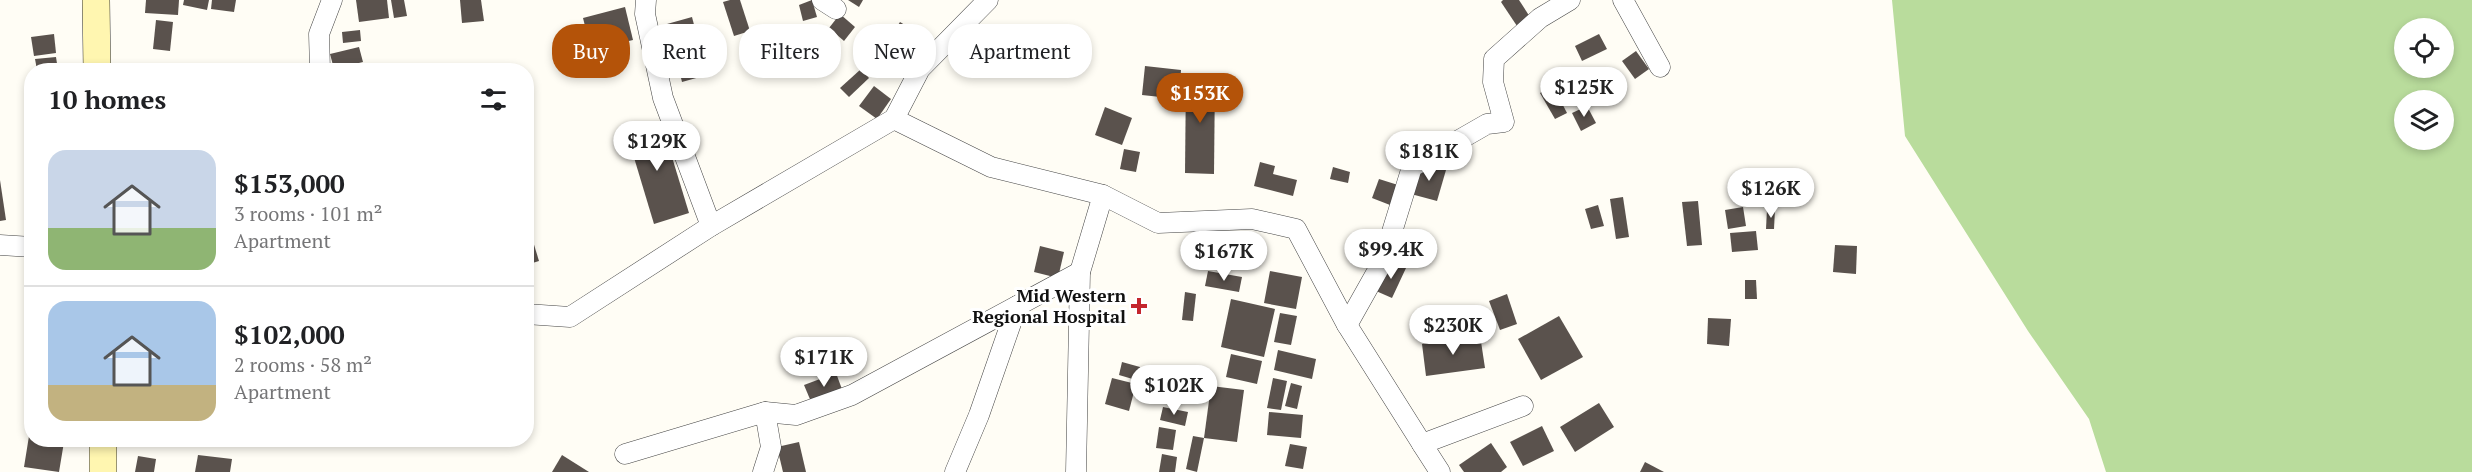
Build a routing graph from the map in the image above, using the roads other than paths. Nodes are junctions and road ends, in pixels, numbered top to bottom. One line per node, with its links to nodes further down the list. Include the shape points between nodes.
1 (96, 0): 7 (main road)
2 (332, 0): 8 (street, via 319,33)
3 (646, 0): 12 (street, via 645,14 663,98)
4 (988, 0): 10 (street, via 920,69)
5 (1570, 0): 18 (street, via 1540,18 1494,59 1493,82 1504,122 1487,124 1412,167 1383,261)
6 (1623, 0): 9 (street)
7 (97, 63)
8 (320, 63)
9 (1660, 67)
10 (894, 119): 11 (street, via 991,167); 12 (street)
11 (1103, 195): 15 (street); 18 (street, via 1158,223 1252,219 1296,229)
12 (711, 226): 17 (street, via 570,317)
13 (0, 245): 14 (street)
14 (24, 246)
15 (1080, 272): 16 (street); 27 (street)
16 (1017, 306): 20 (street, via 852,395 796,415); 26 (street)
17 (534, 315)
18 (1347, 326): 21 (street)
19 (1523, 406): 21 (street)
20 (765, 412): 23 (street); 25 (street, via 771,447)
21 (1422, 444): 28 (street)
22 (103, 447): 24 (main road)
23 (626, 454)
24 (104, 472)
25 (763, 472)
26 (955, 472)
27 (1076, 472)
28 (1440, 472)

